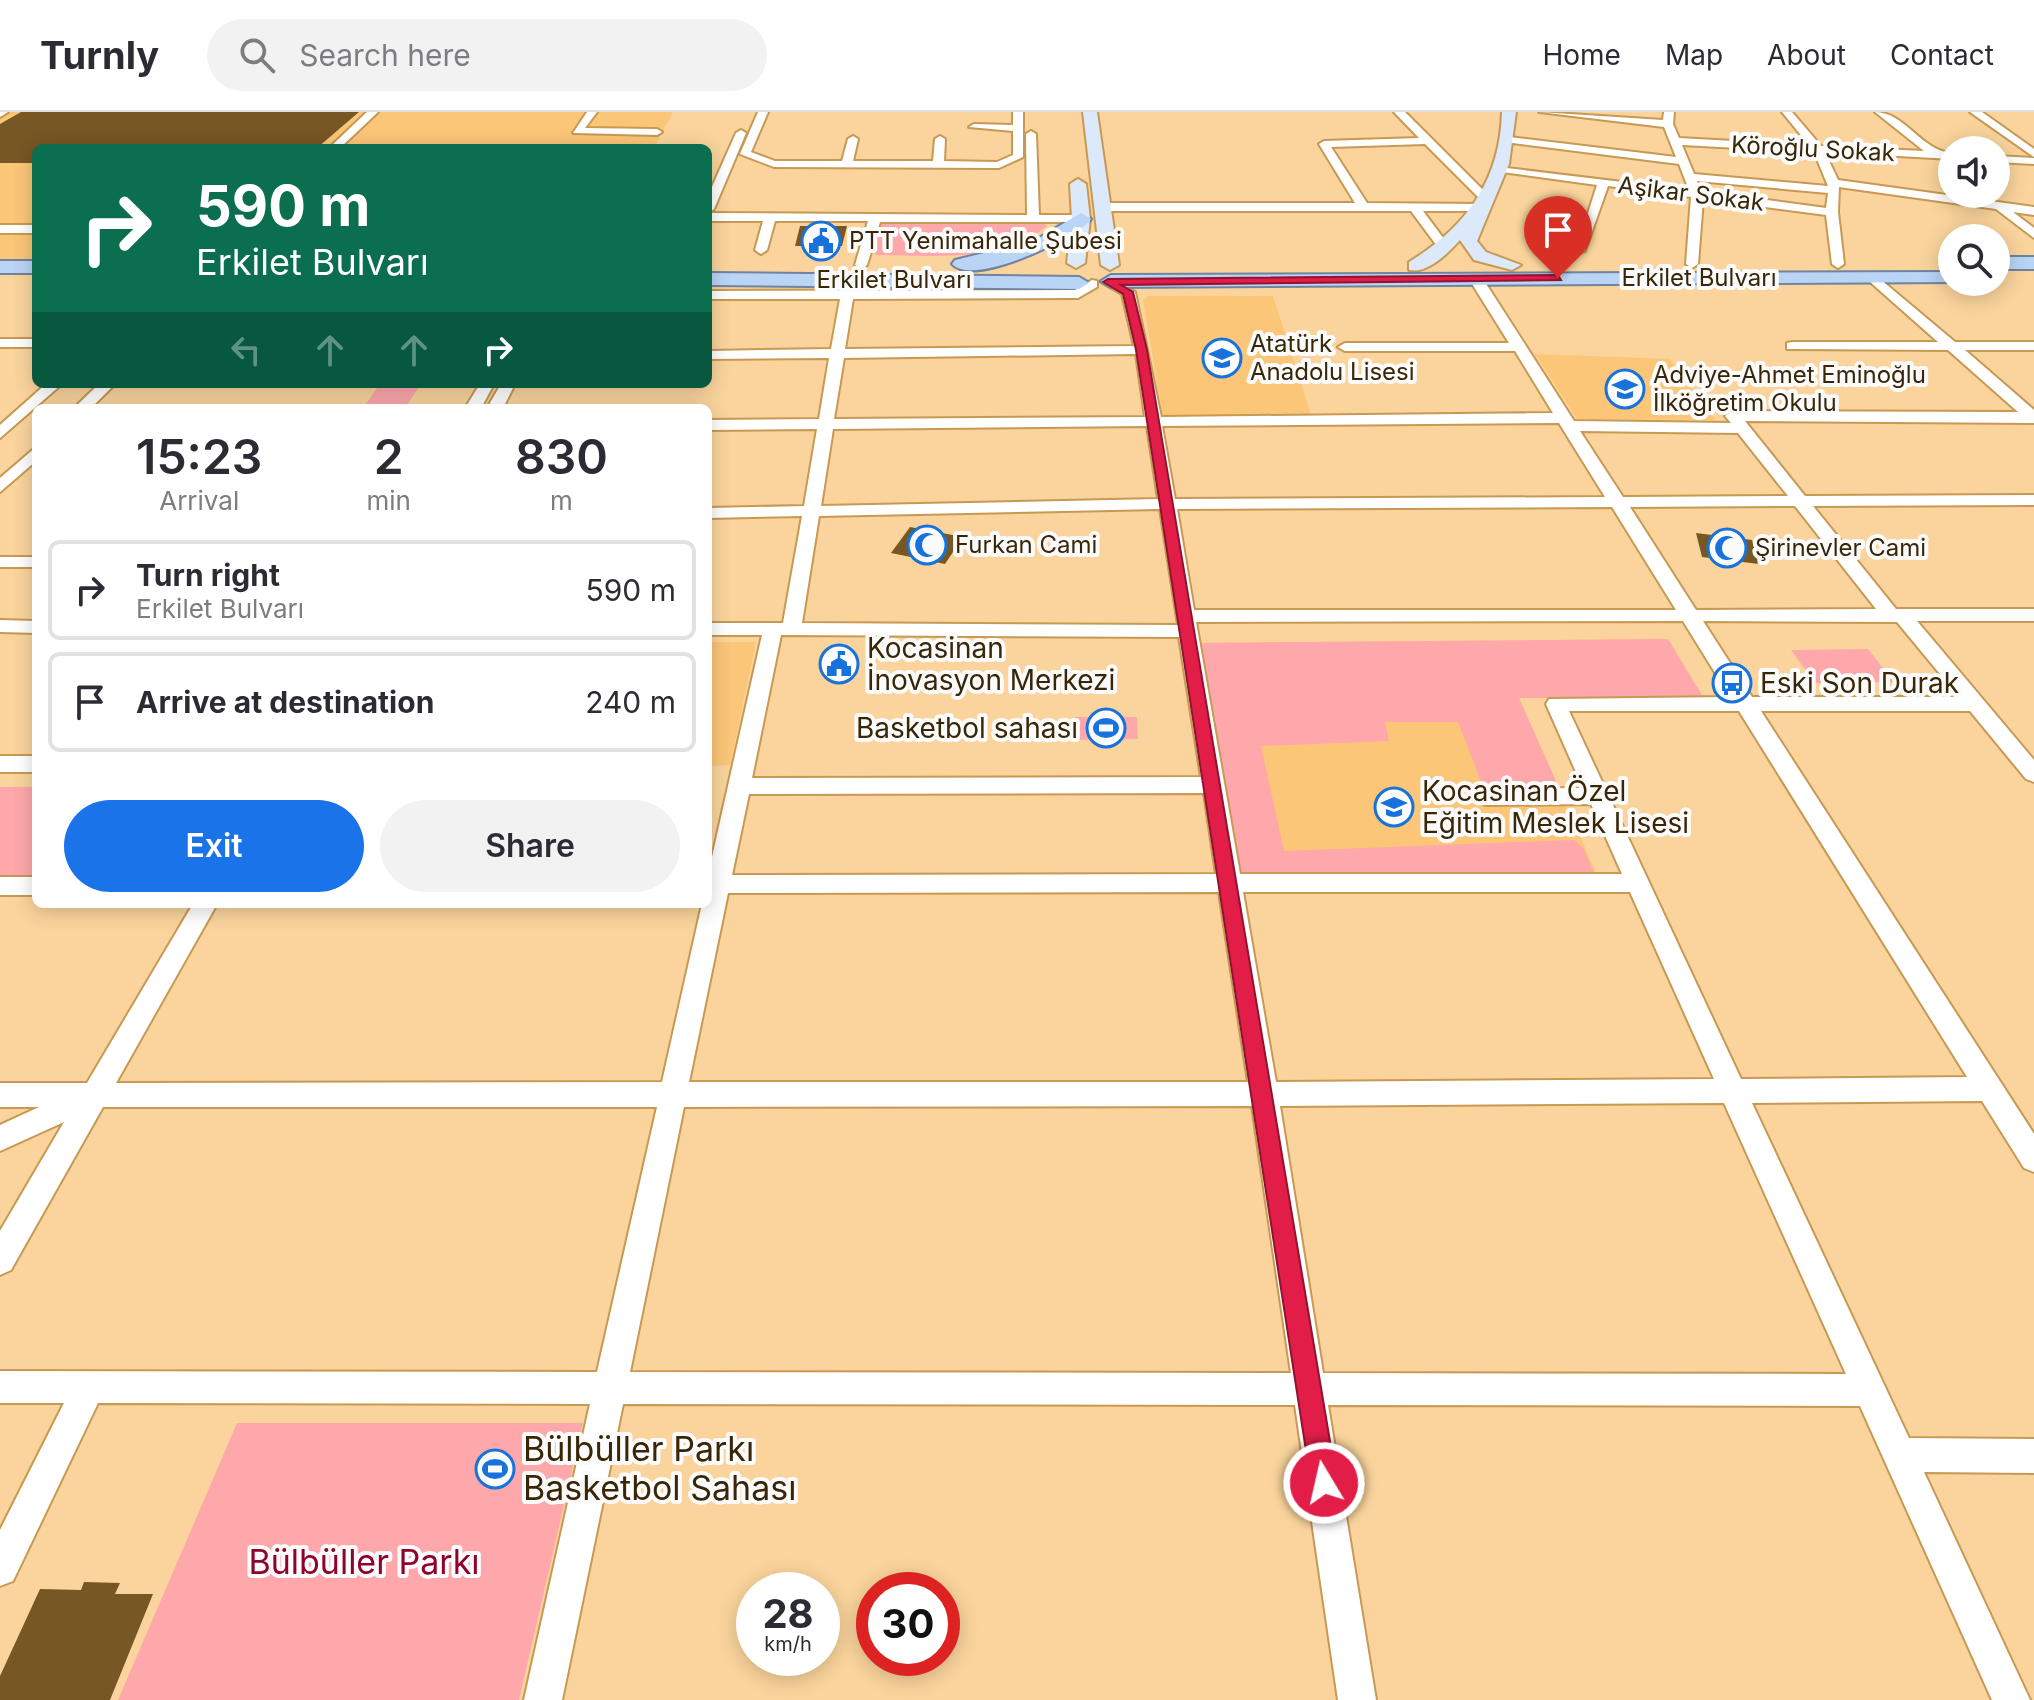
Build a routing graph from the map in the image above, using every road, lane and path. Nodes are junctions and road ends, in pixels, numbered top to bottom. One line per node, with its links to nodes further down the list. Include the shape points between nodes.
1 (373, 112): 24 (street)
2 (592, 112): 25 (street, via 577,131 660,127)
3 (750, 112): 45 (street)
4 (763, 112): 18 (street)
5 (1018, 112): 17 (street)
6 (1030, 112): 58 (street)
7 (1090, 112): 48 (street)
8 (1399, 112): 22 (street)
9 (1509, 112): 21 (street)
10 (1544, 112): 14 (street)
11 (1787, 112): 27 (street)
12 (1880, 112): 30 (street)
13 (1975, 112): 28 (street)
14 (1575, 114): 15 (street)
15 (1669, 118): 23 (street)
16 (974, 127): 17 (street)
17 (1018, 128): 38 (street, via 1018,157 999,165)
18 (752, 139): 26 (street); 37 (street, via 745,154 774,164)
19 (853, 139): 37 (street)
20 (940, 139): 38 (street)
21 (1509, 140): 29 (street); 39 (street)
22 (1430, 141): 47 (street); 49 (street, via 1324,144)
23 (1675, 141): 27 (street, Köroğlu Sokak); 35 (street)
24 (338, 144)
25 (649, 144)
26 (767, 147)
27 (1818, 149): 30 (street, Köroğlu Sokak); 43 (street)
28 (2034, 154)
29 (1631, 155): 35 (street); 42 (street)
30 (1935, 155): 31 (street, Köroğlu Sokak); 32 (street)
31 (1938, 155)
32 (1938, 157)
33 (2010, 160): 36 (street)
34 (1077, 161): 59 (street)
35 (1683, 161): 40 (street)
36 (2034, 161)
37 (847, 164): 38 (street)
38 (938, 164)
39 (1502, 169): 41 (street, Aşikar Sokak); 47 (street)
40 (1689, 177): 43 (street); 44 (street)
41 (1604, 182): 42 (street, Aşikar Sokak); 65 (street)
42 (1629, 186): 44 (street, Aşikar Sokak)
43 (1834, 187): 46 (street); 54 (street)
44 (1697, 195): 54 (street, Aşikar Sokak); 69 (street)
45 (712, 200)
46 (1938, 200)
47 (1482, 203): 50 (street); 63 (street); 74 (street, via 1470,247 1487,259)
48 (1103, 207): 49 (street); 78 (street)
49 (1363, 207): 50 (street)
50 (1414, 207): 63 (street)
51 (2001, 208): 62 (street)
52 (2008, 208): 53 (street)
53 (2034, 211)
54 (1832, 212): 70 (street)
55 (712, 217): 56 (street)
56 (770, 217): 57 (street); 64 (street)
57 (875, 218): 58 (street); 72 (street)
58 (1033, 219): 59 (street)
59 (1081, 219): 73 (main road, via 1038,246); 78 (street)
60 (0, 229): 61 (street)
61 (32, 229)
62 (2034, 234)
63 (1444, 247): 75 (street)
64 (761, 250)
65 (1579, 251)
66 (1938, 263): 70 (main road, Erkilet Bulvarı)
67 (2010, 263): 68 (main road)
68 (2034, 263)
69 (1692, 264): 70 (main road, Erkilet Bulvarı); 74 (main road, Erkilet Bulvarı)
70 (1838, 264)
71 (712, 265): 72 (main road, Erkilet Bulvarı)
72 (861, 265): 73 (main road, Erkilet Bulvarı)
73 (956, 265): 78 (main road, Erkilet Bulvarı)
74 (1512, 265): 75 (main road, Erkilet Bulvarı)
75 (1415, 266): 78 (main road, Erkilet Bulvarı)
76 (0, 267): 77 (main road)
77 (32, 267)
78 (1095, 274): 83 (main road, Erkilet Bulvarı); 84 (main road, Erkilet Bulvarı); 87 (street, via 1078,294); 96 (street, via 1128,292)
79 (2034, 277): 82 (main road)
80 (1874, 278): 81 (main road, Erkilet Bulvarı); 84 (main road, Erkilet Bulvarı); 92 (street)
81 (1938, 278)
82 (2010, 278)
83 (712, 279)
84 (1476, 279): 95 (street)
85 (0, 283): 86 (main road)
86 (32, 283)
87 (847, 294): 88 (street); 97 (street)
88 (712, 295)
89 (0, 343): 90 (street)
90 (32, 343)
91 (1792, 346): 92 (street)
92 (1952, 346): 93 (street); 101 (street)
93 (2034, 346)
94 (1345, 347): 95 (street)
95 (1520, 347): 104 (street)
96 (1142, 350): 97 (street); 102 (street)
97 (837, 353): 98 (street); 105 (street)
98 (712, 355)
99 (104, 388): 100 (street)
100 (86, 404)
101 (2033, 417): 107 (street, via 1733,416)
102 (1153, 419): 104 (street); 105 (street); 113 (street)
103 (32, 421): 108 (street)
104 (1567, 422): 107 (street); 112 (street)
105 (826, 424): 106 (street); 114 (street)
106 (712, 425)
107 (1742, 428): 111 (street)
108 (18, 443): 109 (street)
109 (0, 487)
110 (2034, 500): 111 (street)
111 (1800, 501): 112 (street); 120 (street)
112 (1618, 502): 113 (street); 118 (street)
113 (1167, 504): 114 (street); 121 (street)
114 (811, 511): 115 (street); 125 (street)
115 (712, 513)
116 (0, 562): 117 (street)
117 (32, 562)
118 (1689, 615): 120 (street); 121 (street); 126 (street)
119 (2034, 615): 120 (street)
120 (1897, 617): 127 (street)
121 (1186, 623): 125 (street); 131 (street)
122 (0, 626): 123 (street)
123 (32, 627)
124 (712, 629): 125 (street)
125 (782, 629): 132 (street)
126 (1746, 704): 127 (street); 133 (street, via 1556,704); 142 (street)
127 (1977, 704): 130 (street)
128 (0, 764): 129 (street)
129 (32, 764)
130 (2031, 766)
131 (1213, 785): 132 (street); 135 (street)
132 (739, 786): 137 (street)
133 (1598, 796): 134 (street); 136 (street)
134 (1485, 797)
135 (1229, 883): 136 (street); 137 (street); 144 (street)
136 (1638, 883): 143 (street)
137 (713, 884)
138 (0, 886): 139 (street)
139 (32, 886)
140 (203, 908): 146 (street)
141 (708, 908): 147 (street)
142 (1990, 1089): 143 (street); 149 (street)
143 (1733, 1091): 144 (street); 155 (street)
144 (1264, 1094): 147 (street); 154 (street)
145 (0, 1095): 146 (street)
146 (95, 1095): 147 (street); 148 (street); 150 (street)
147 (673, 1095): 153 (street)
148 (0, 1138)
149 (2034, 1159)
150 (0, 1260)
151 (0, 1387): 152 (street)
152 (89, 1387): 153 (street); 158 (street)
153 (610, 1388): 154 (street); 159 (street)
154 (1309, 1389): 155 (street); 160 (street)
155 (1869, 1390): 156 (street)
156 (1899, 1455): 157 (street); 161 (street)
157 (2034, 1456)
158 (0, 1568)
159 (543, 1700)
160 (1357, 1700)
161 (2011, 1700)

